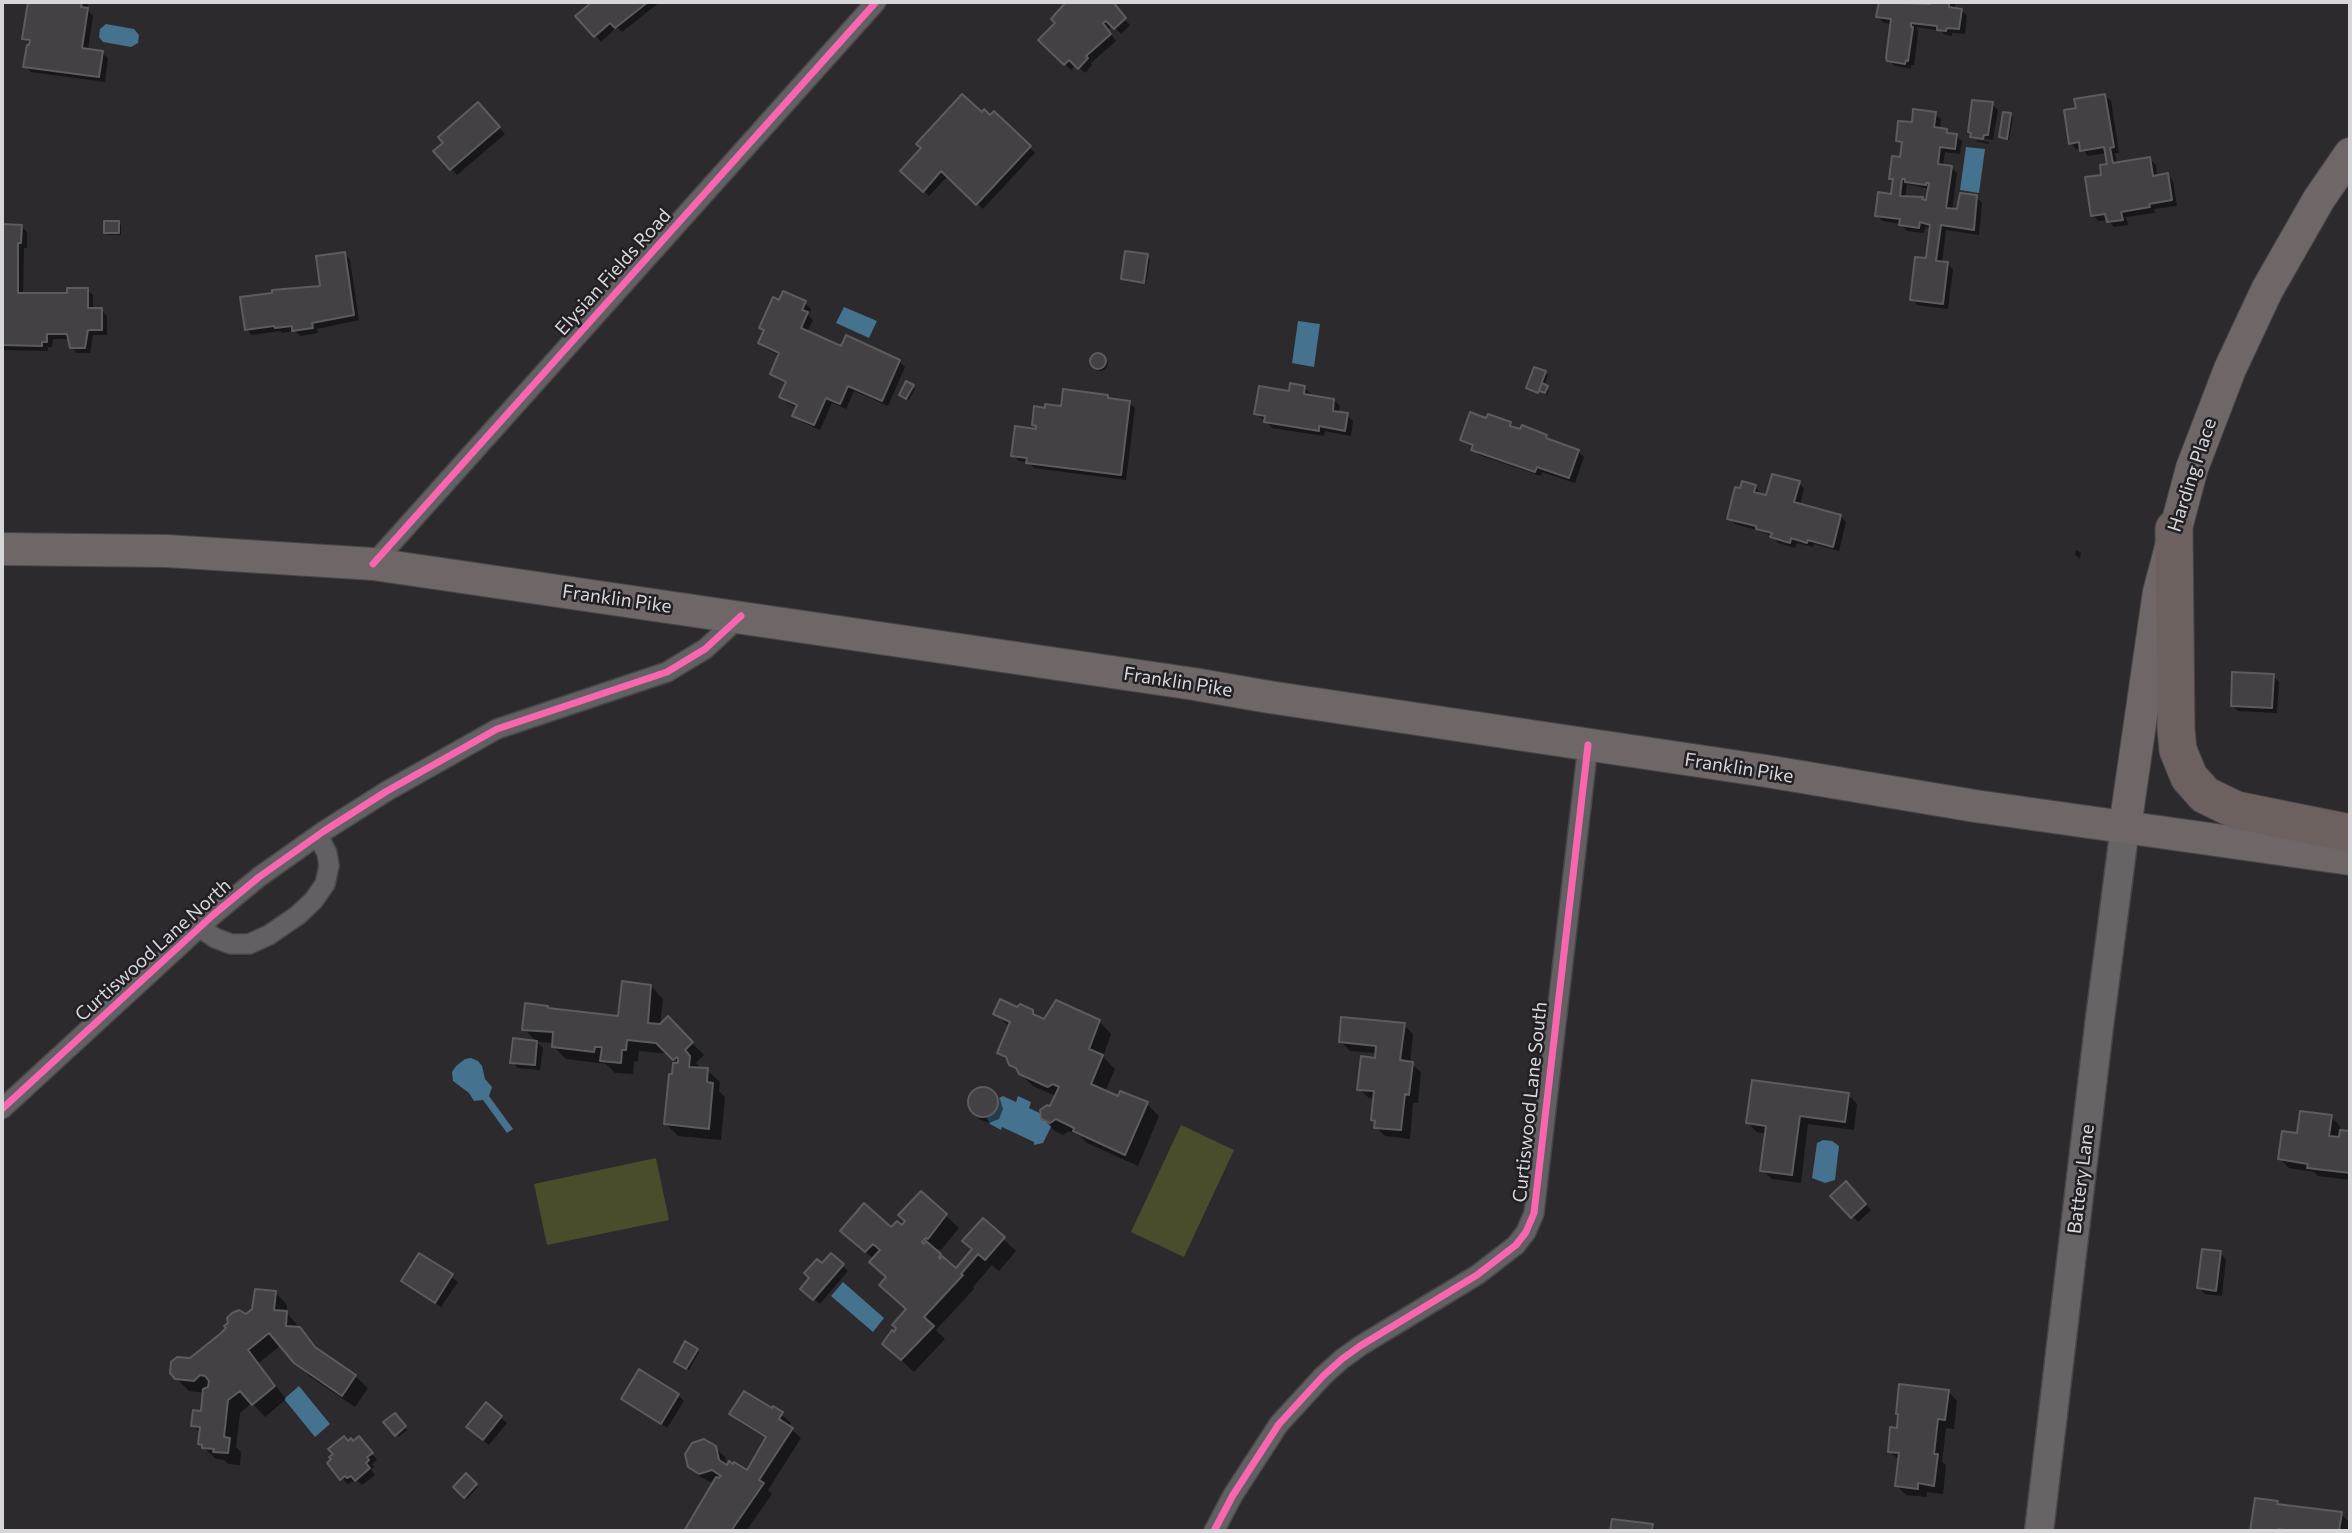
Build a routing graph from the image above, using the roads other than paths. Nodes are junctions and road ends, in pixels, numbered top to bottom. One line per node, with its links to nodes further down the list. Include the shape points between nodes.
1 (876, 2): 5 (street, Elysian Fields Road)
2 (2350, 154): 3 (main road, Harding Place, via 2308,218 2253,320 2208,423)
3 (2174, 529): 8 (main road, Harding Place, via 2155,615); 9 (highway, via 2176,729 2178,750 2189,776 2205,795 2236,810)
4 (2, 549): 5 (main road, Franklin Pike, via 167,551)
5 (373, 564): 6 (main road, Franklin Pike)
6 (741, 616): 7 (main road, Franklin Pike); 10 (street, Curtiswood Lane North, via 705,649 667,672 497,729 387,790)
7 (1588, 745): 8 (main road, Franklin Pike); 14 (street, Curtiswood Lane South, via 1534,1213 1526,1232 1477,1275 1360,1346 1323,1376 1279,1424)
8 (2125, 827): 11 (main road, Franklin Pike); 15 (main road, Battery Lane)
9 (2350, 833)
10 (318, 836): 12 (street, Curtiswood Lane North); 12 (street, via 329,866 325,884 298,915 249,944 231,944)
11 (2350, 859)
12 (199, 927): 13 (street, Curtiswood Lane North)
13 (2, 1109)
14 (1214, 1531)
15 (2039, 1531)

